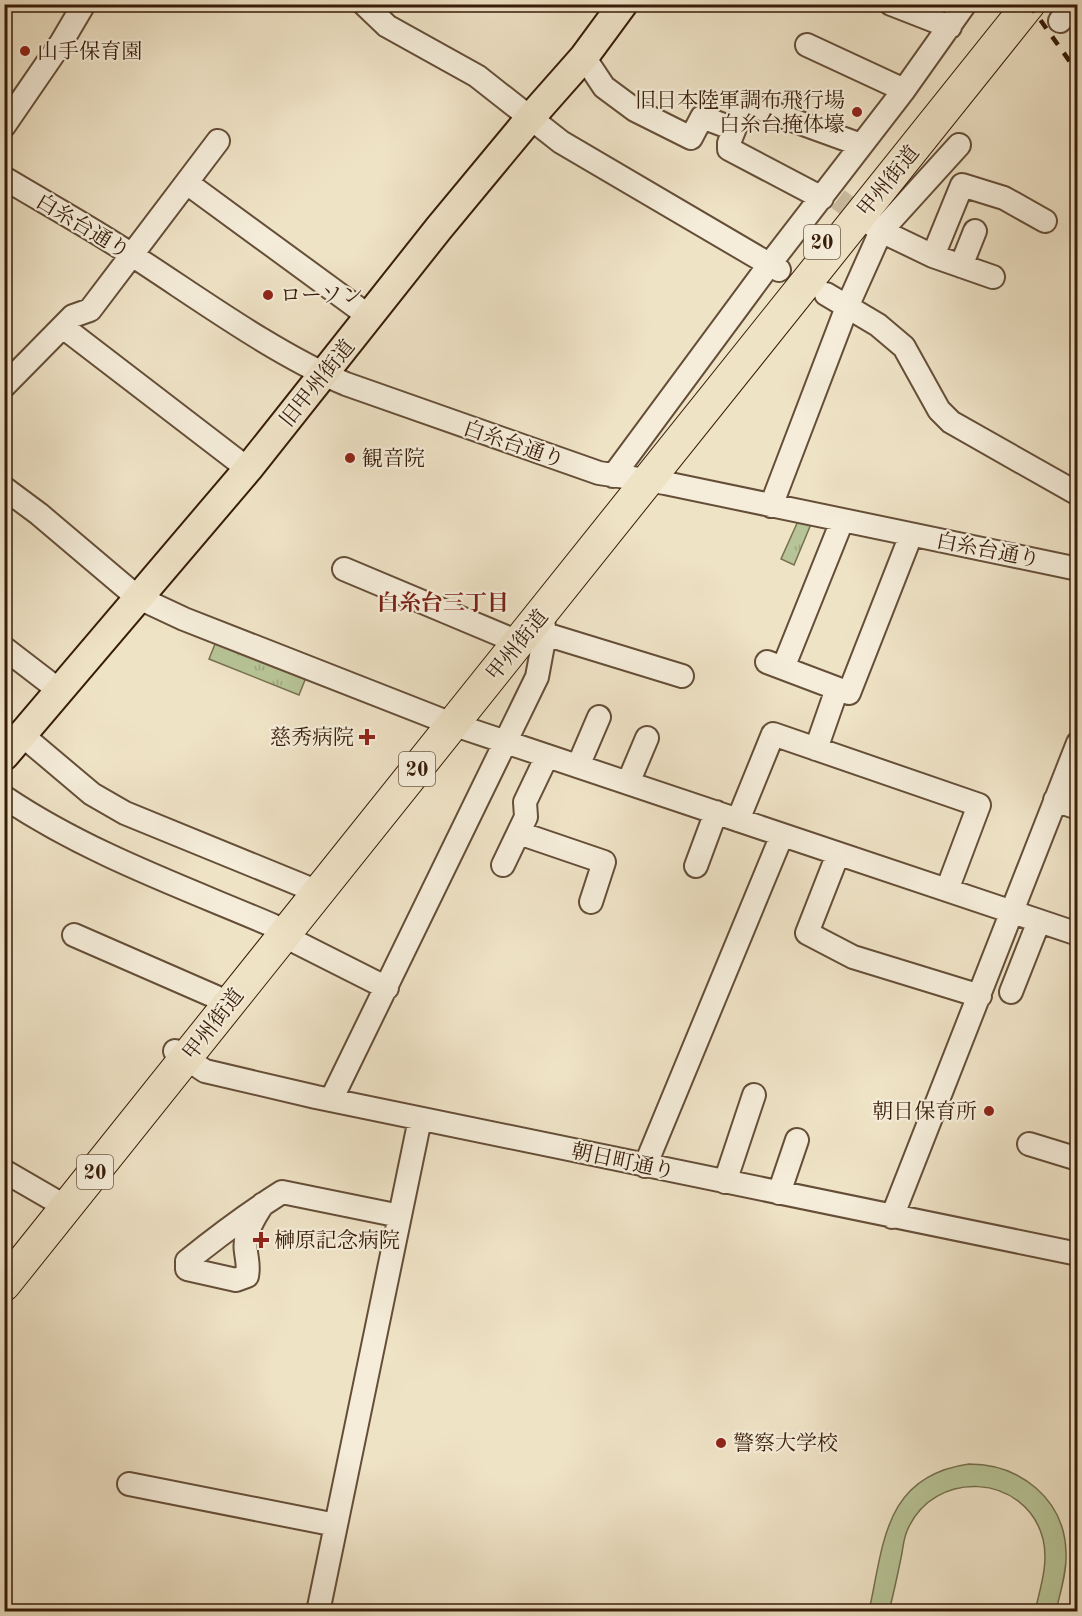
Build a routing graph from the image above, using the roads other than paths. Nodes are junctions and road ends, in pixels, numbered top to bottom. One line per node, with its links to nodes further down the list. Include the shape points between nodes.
1 (84, 4): 12 (street)
2 (364, 4): 11 (street, via 387,26 477,76)
3 (623, 4): 9 (main road, 旧甲州街道)
4 (891, 4): 7 (street)
5 (965, 4): 7 (street)
6 (1021, 6): 35 (highway, 甲州街道 / 20)
7 (950, 27): 10 (street)
8 (807, 45): 10 (street)
9 (584, 57): 11 (main road, 旧甲州街道); 13 (street, via 604,87 635,110 691,138 702,117)
10 (904, 90): 15 (street)
11 (531, 117): 26 (street, via 561,142); 30 (main road, 旧甲州街道)
12 (4, 126)
13 (734, 129): 15 (street, via 745,103); 19 (street, via 729,149)
14 (218, 141): 18 (street)
15 (861, 145): 19 (street)
16 (959, 145): 21 (street)
17 (4, 178): 23 (street, 白糸台通り)
18 (187, 183): 23 (street); 30 (street)
19 (829, 196): 26 (street)
20 (1044, 221): 24 (street, via 1004,198 962,185)
21 (874, 226): 24 (street); 29 (street)
22 (975, 231): 25 (street)
23 (131, 254): 31 (street, via 90,310 73,316); 32 (street, 白糸台通り)
24 (933, 256): 25 (street)
25 (961, 266): 27 (street)
26 (774, 267): 35 (street)
27 (993, 277)
28 (826, 294): 29 (street)
29 (847, 307): 37 (street, via 878,325 904,347 939,410 951,422); 38 (street)
30 (370, 317): 32 (main road, 旧甲州街道)
31 (63, 327): 33 (street); 34 (street)
32 (323, 374): 34 (main road, 旧甲州街道); 35 (street, 白糸台通り, via 581,467)
33 (4, 386)
34 (248, 469): 43 (main road, 旧甲州街道)
35 (631, 478): 38 (street, 白糸台通り); 44 (highway, 甲州街道 / 20); 45 (highway, 甲州街道 / 20)
36 (4, 488): 43 (street)
37 (1077, 495)
38 (771, 506): 39 (street, 白糸台通り)
39 (842, 521): 40 (street, 白糸台通り); 48 (street, via 775,665)
40 (911, 535): 41 (street, 白糸台通り); 48 (street, via 849,693)
41 (1077, 568)
42 (344, 569): 45 (street)
43 (138, 597): 49 (main road, 旧甲州街道); 51 (street, via 184,619)
44 (544, 624): 47 (street); 51 (highway, 甲州街道 / 20); 53 (street, via 537,677)
45 (506, 637): 51 (highway, 甲州街道 / 20)
46 (4, 648): 49 (street)
47 (682, 676)
48 (837, 689): 56 (street)
49 (60, 691): 55 (main road, 旧甲州街道)
50 (599, 717): 58 (street)
51 (446, 721): 53 (street); 70 (highway, 甲州街道 / 20); 75 (highway, 甲州街道 / 20)
52 (647, 738): 59 (street)
53 (505, 742): 57 (street); 78 (street)
54 (1077, 743): 61 (street)
55 (13, 745): 70 (street, via 125,813)
56 (816, 749): 64 (street, via 773,734); 71 (street, via 979,805)
57 (547, 756): 58 (street); 65 (street, via 525,802 526,817)
58 (578, 766): 59 (street)
59 (628, 783): 63 (street)
60 (4, 797): 75 (street, via 94,849)
61 (1055, 800): 62 (street); 73 (street)
62 (1077, 808)
63 (716, 812): 64 (street); 69 (street)
64 (738, 820): 66 (street)
65 (519, 833): 68 (street); 72 (street, via 604,862)
66 (782, 835): 67 (street); 89 (street)
67 (838, 854): 71 (street); 80 (street, via 807,933 854,957)
68 (503, 865)
69 (696, 866)
70 (306, 886): 75 (highway, 甲州街道 / 20)
71 (947, 890): 73 (street)
72 (591, 902)
73 (1011, 912): 74 (street); 80 (street)
74 (1039, 921): 76 (street); 79 (street)
75 (279, 931): 78 (street); 81 (highway, 甲州街道 / 20); 82 (highway, 甲州街道 / 20)
76 (1077, 934)
77 (74, 935): 81 (street)
78 (387, 988): 84 (street)
79 (1011, 992)
80 (980, 996): 96 (street)
81 (216, 997): 82 (highway, 甲州街道 / 20)
82 (180, 1055): 84 (street, 朝日町通り, via 206,1071); 93 (highway, 甲州街道 / 20); 101 (highway, 甲州街道 / 20)
83 (754, 1095): 91 (street)
84 (331, 1100): 85 (street, 朝日町通り)
85 (420, 1119): 89 (street, 朝日町通り); 95 (street)
86 (797, 1140): 92 (street)
87 (1029, 1144): 88 (street)
88 (1077, 1160)
89 (645, 1166): 91 (street, 朝日町通り)
90 (4, 1171): 93 (street)
91 (725, 1182): 92 (street, 朝日町通り)
92 (779, 1193): 96 (street, 朝日町通り)
93 (54, 1200): 100 (highway, 甲州街道 / 20)
94 (263, 1204): 95 (street, via 282,1192); 97 (street); 98 (street, via 250,1227)
95 (400, 1216): 103 (street)
96 (892, 1217): 99 (street, 朝日町通り)
97 (220, 1235): 98 (street, via 228,1236); 98 (street, via 187,1261 187,1269 240,1280 247,1276 249,1268)
98 (246, 1251)
99 (1077, 1254)
100 (4, 1262)
101 (4, 1285)
102 (129, 1484): 103 (street)
103 (336, 1525): 104 (street)
104 (318, 1611)

